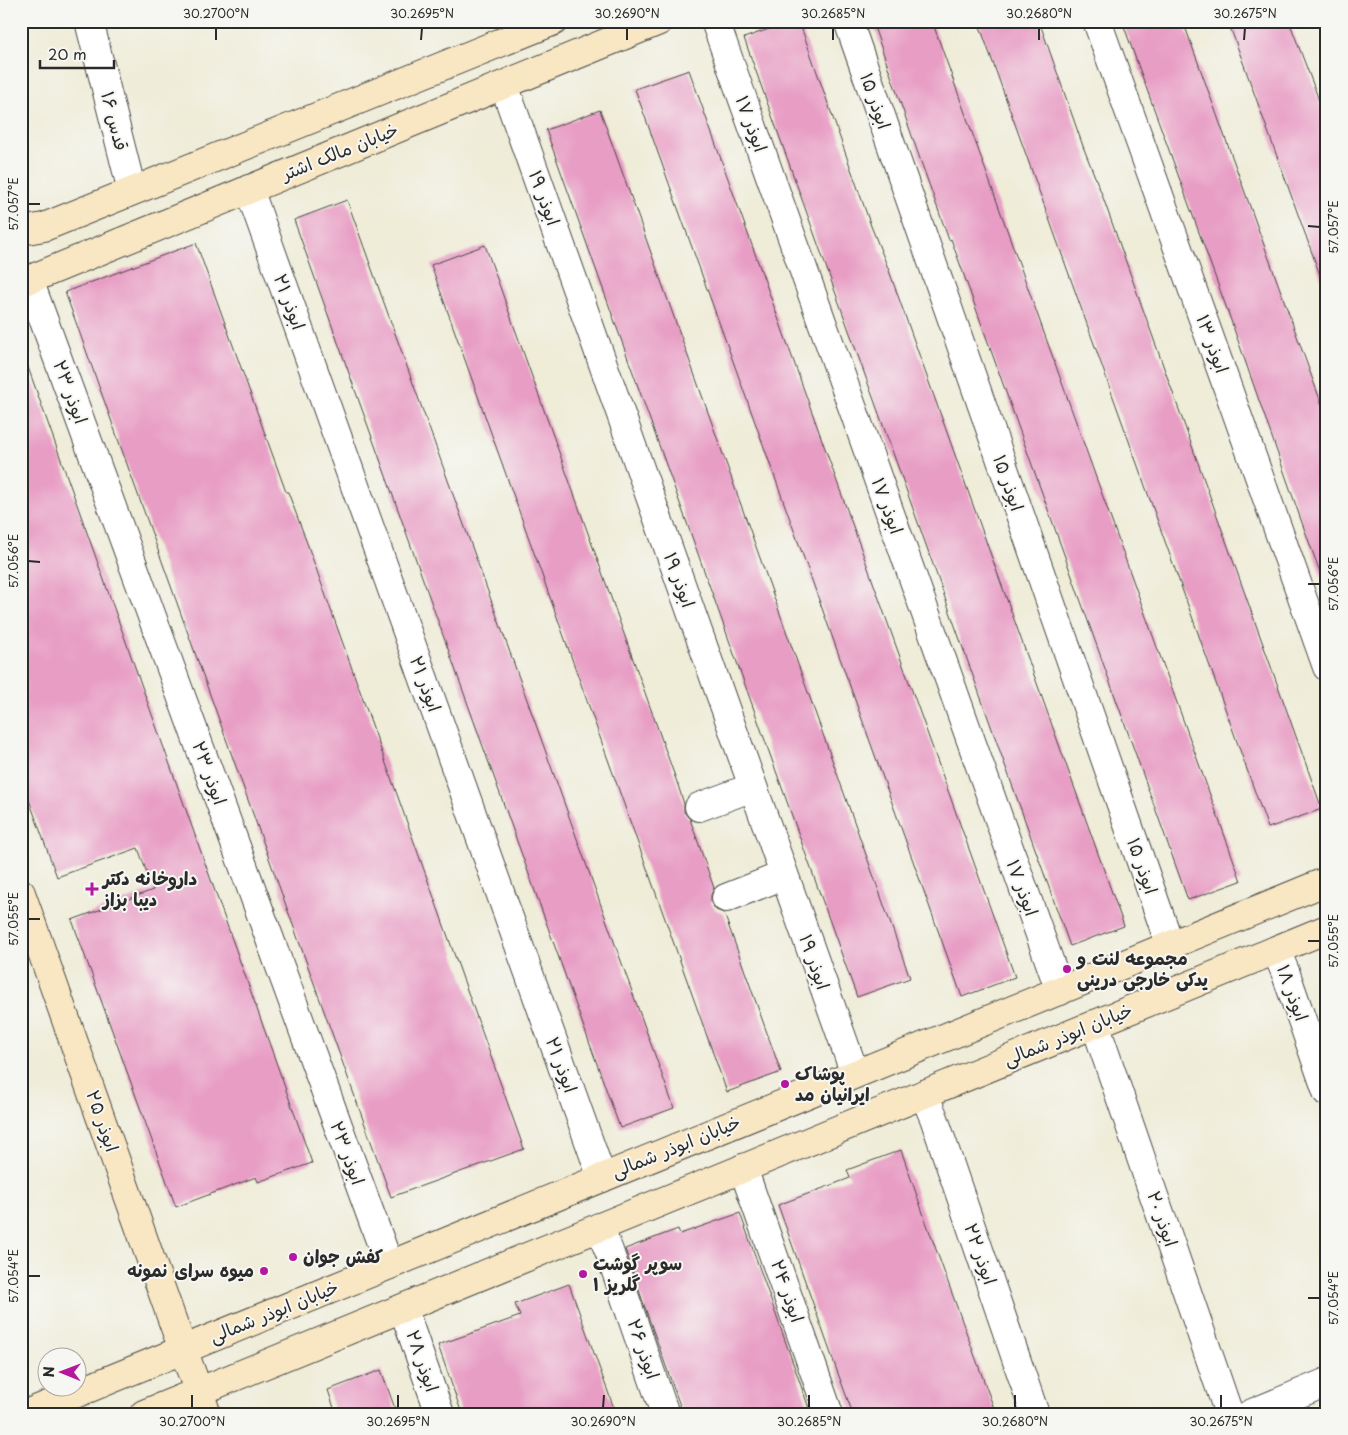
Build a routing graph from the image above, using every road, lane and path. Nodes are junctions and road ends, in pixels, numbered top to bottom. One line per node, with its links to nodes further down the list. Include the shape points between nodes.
1 (89, 21): 9 (street, قدس ۱۶)
2 (554, 21): 9 (main road)
3 (659, 21): 7 (main road, خیابان مالک اشتر)
4 (715, 21): 22 (street, ابوذر ۱۷)
5 (848, 21): 20 (street, ابوذر ۱۵)
6 (1097, 21): 12 (street, ابوذر ۱۳)
7 (504, 85): 8 (main road, خیابان مالک اشتر); 13 (street, ابوذر ۱۹)
8 (249, 189): 11 (main road, خیابان مالک اشتر); 28 (street, ابوذر ۲۱)
9 (132, 191): 10 (main road, via 44,227)
10 (21, 232)
11 (25, 282): 30 (street, ابوذر ۲۳)
12 (1327, 667)
13 (753, 787): 14 (street); 15 (street, ابوذر ۱۹)
14 (699, 807)
15 (784, 875): 18 (street); 24 (street, ابوذر ۱۹)
16 (1327, 881): 20 (main road, خیابان ابوذر شمالی)
17 (21, 893): 32 (main road, ابوذر ۲۵)
18 (726, 898)
19 (1327, 929): 21 (main road, خیابان ابوذر شمالی)
20 (1170, 945): 22 (main road, خیابان ابوذر شمالی)
21 (1276, 950): 23 (main road, خیابان ابوذر شمالی); 25 (street, ابوذر ۱۸)
22 (1060, 990): 24 (main road, خیابان ابوذر شمالی)
23 (1095, 1024): 26 (main road, خیابان ابوذر شمالی); 42 (street, ابوذر ۲۰)
24 (855, 1074): 28 (main road, خیابان ابوذر شمالی)
25 (1327, 1092)
26 (924, 1094): 27 (main road, خیابان ابوذر شمالی); 41 (street, ابوذر ۲۲)
27 (743, 1168): 29 (main road, خیابان ابوذر شمالی); 40 (street, ابوذر ۲۴)
28 (602, 1178): 30 (main road, خیابان ابوذر شمالی)
29 (600, 1227): 31 (main road, خیابان ابوذر شمالی); 39 (street, ابوذر ۲۶)
30 (389, 1265): 32 (main road, خیابان ابوذر شمالی)
31 (402, 1308): 34 (main road, خیابان ابوذر شمالی); 38 (street, ابوذر ۲۸)
32 (183, 1350): 34 (main road, ابوذر ۲۵); 36 (main road, خیابان ابوذر شمالی)
33 (1327, 1382): 35 (street)
34 (203, 1402): 37 (main road, خیابان ابوذر شمالی)
35 (1292, 1406): 43 (street)
36 (26, 1414)
37 (144, 1414)
38 (440, 1414)
39 (665, 1414)
40 (830, 1414)
41 (1035, 1414)
42 (1229, 1414)
43 (1250, 1414)

